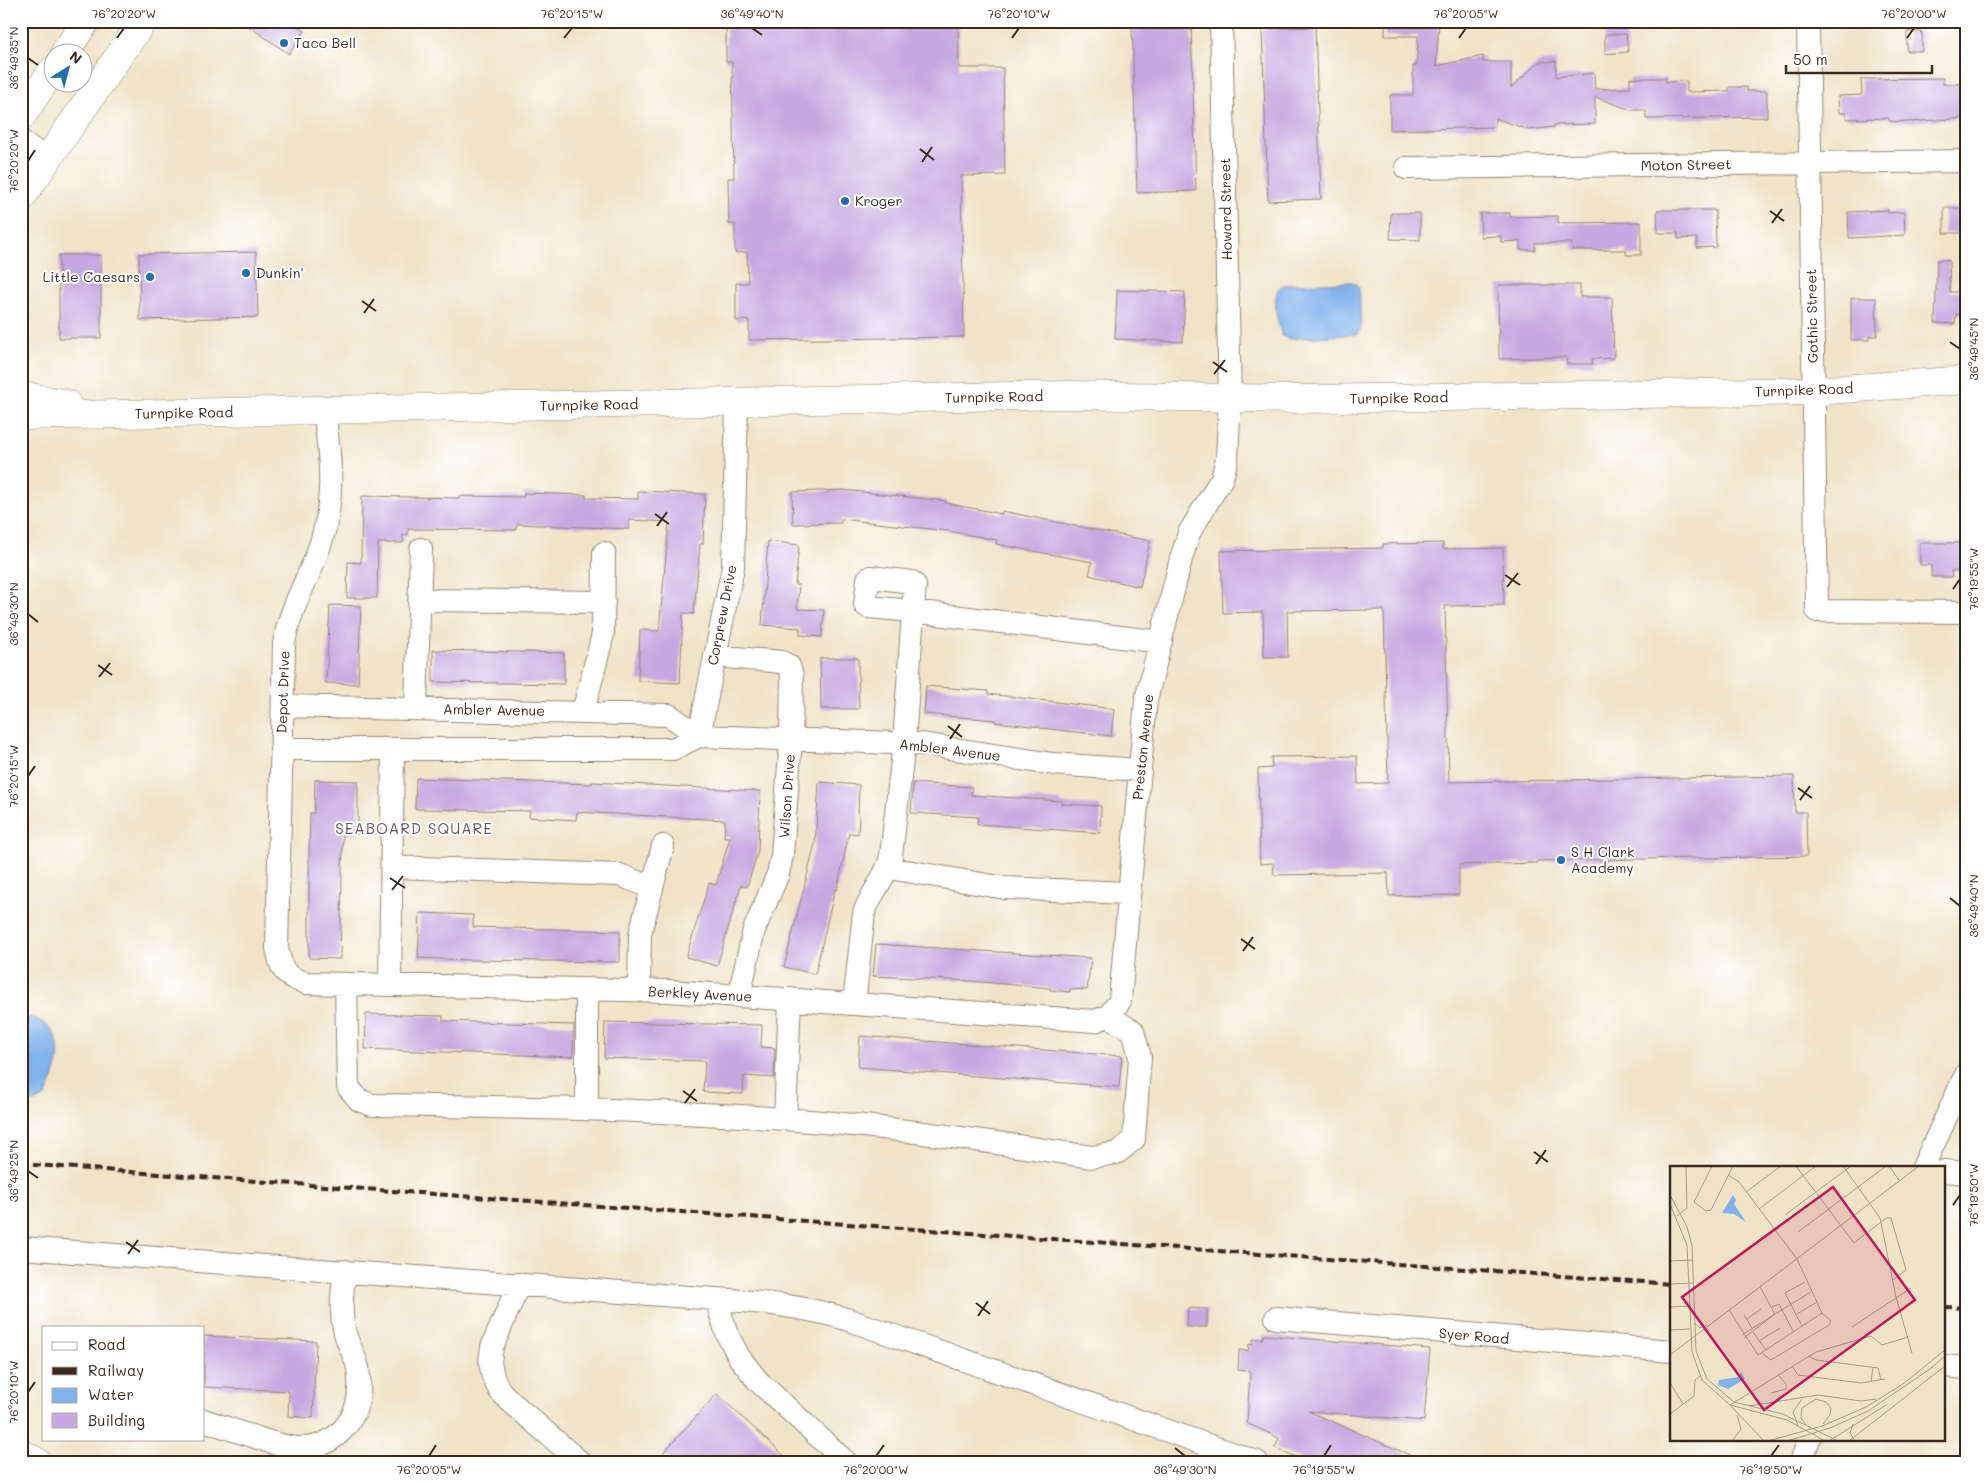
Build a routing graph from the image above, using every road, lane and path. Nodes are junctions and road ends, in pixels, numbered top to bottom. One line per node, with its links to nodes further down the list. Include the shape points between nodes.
1 (86, 21): 5 (main road)
2 (142, 21): 9 (main road)
3 (1221, 21): 17 (street, Howard Street)
4 (1808, 21): 11 (street, Gothic Street)
5 (72, 42)
6 (42, 86): 7 (main road)
7 (21, 117)
8 (21, 141): 9 (street)
9 (48, 160): 13 (main road)
10 (1967, 161): 11 (street, Moton Street)
11 (1810, 163): 12 (street, Moton Street); 15 (street, Gothic Street)
12 (1406, 168)
13 (21, 198)
14 (1967, 380): 15 (main road, Turnpike Road)
15 (1814, 391): 17 (main road, Turnpike Road); 26 (street, Gothic Street, via 1817,611)
16 (21, 395): 20 (main road)
17 (1230, 398): 18 (main road, Turnpike Road, via 1066,395); 27 (street, Preston Avenue, via 1227,458 1222,478 1189,533)
18 (737, 403): 19 (main road, Turnpike Road); 28 (street, Corprew Drive, via 733,567)
19 (324, 410): 20 (main road, Turnpike Road); 29 (street, Depot Drive, via 332,473 329,509 318,553 287,624)
20 (118, 414): 21 (main road, Turnpike Road)
21 (21, 416)
22 (421, 549): 24 (street)
23 (604, 553): 25 (street)
24 (420, 600): 25 (street); 30 (street)
25 (604, 602): 31 (street, via 603,634)
26 (1967, 612)
27 (1161, 642): 34 (street, via 913,611); 37 (street, Preston Avenue, via 1146,700)
28 (715, 656): 32 (street, Corprew Drive); 33 (street, Wilson Drive, via 782,662 789,666 792,676)
29 (284, 706): 30 (street, Ambler Avenue); 35 (street, Depot Drive)
30 (416, 708): 31 (street, Ambler Avenue)
31 (582, 712): 32 (street, Ambler Avenue, via 669,715)
32 (699, 736): 33 (street, Ambler Avenue); 36 (street, Ambler Avenue, via 673,749)
33 (791, 740): 34 (street, Ambler Avenue); 48 (street, Wilson Drive, via 782,855 778,874 754,930)
34 (904, 743): 37 (street, Ambler Avenue, via 1053,764); 40 (street)
35 (281, 749): 36 (street, Ambler Avenue); 43 (street, Depot Drive, via 277,948 282,969)
36 (393, 749): 39 (street)
37 (1140, 770): 42 (street, Preston Avenue)
38 (663, 846): 41 (street)
39 (392, 867): 41 (street, via 620,875); 45 (street)
40 (888, 868): 42 (street, via 1005,888); 50 (street, via 868,900 864,913)
41 (652, 888): 47 (street, via 640,934)
42 (1130, 893): 51 (street, Preston Avenue, via 1120,1001)
43 (291, 979): 44 (street, Berkley Avenue, via 306,983)
44 (346, 984): 45 (street, Berkley Avenue); 53 (street, via 348,1087 359,1100 372,1105)
45 (390, 985): 46 (street, Berkley Avenue)
46 (587, 989): 47 (street, Berkley Avenue); 53 (street)
47 (639, 990): 48 (street, Berkley Avenue)
48 (738, 996): 49 (street, Berkley Avenue)
49 (790, 999): 50 (street, Berkley Avenue); 54 (street)
50 (854, 1004): 51 (street, Berkley Avenue, via 1096,1021)
51 (1108, 1016): 54 (street, via 1133,1031 1140,1057 1134,1138 1117,1154 1092,1157 908,1131)
52 (1967, 1072): 55 (street)
53 (587, 1108): 54 (street)
54 (785, 1119)
55 (1923, 1166)
56 (1946, 1171): 57 (street)
57 (1967, 1173)
58 (21, 1248): 59 (street)
59 (346, 1271): 60 (street); 66 (street, via 342,1310 346,1335 358,1365 360,1384 358,1402 340,1433 310,1448 293,1449)
60 (519, 1284): 61 (street); 70 (street, via 492,1347 493,1377 511,1402)
61 (716, 1299): 71 (street, via 727,1334 739,1357 758,1381); 72 (street, via 783,1304 846,1319)
62 (1276, 1318): 63 (street, Syer Road)
63 (1670, 1351)
64 (1946, 1366): 65 (street)
65 (1967, 1368)
66 (205, 1420)
67 (1809, 1440): 73 (street)
68 (21, 1453): 69 (main road)
69 (37, 1462)
70 (580, 1462)
71 (846, 1462)
72 (1256, 1462)
73 (1801, 1462)

